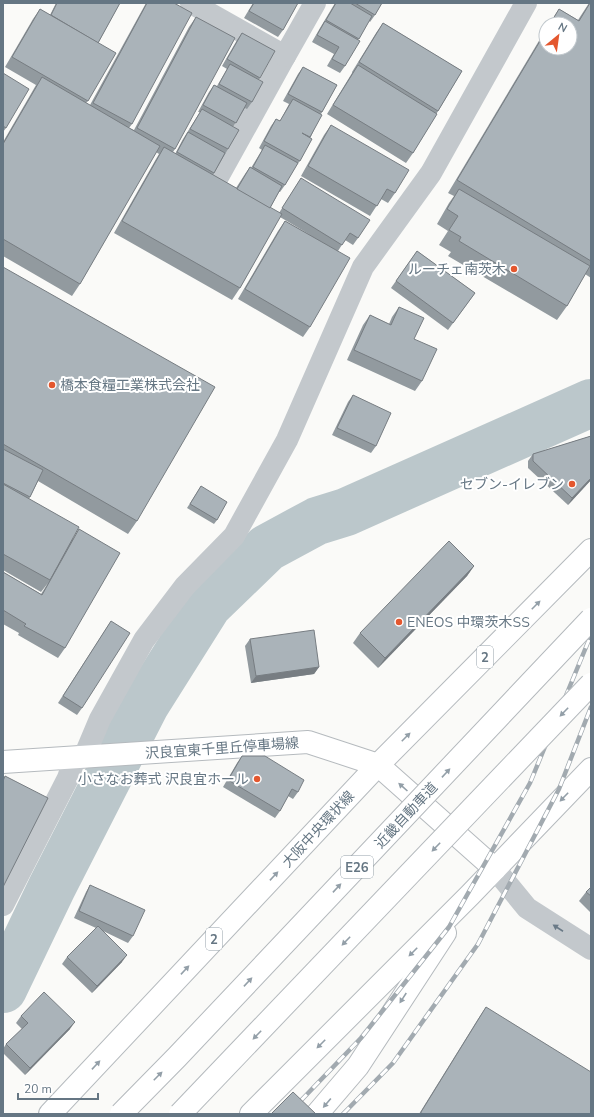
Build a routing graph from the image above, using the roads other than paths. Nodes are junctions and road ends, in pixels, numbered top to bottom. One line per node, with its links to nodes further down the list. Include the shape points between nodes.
1 (191, 3): 4 (street)
2 (315, 3): 4 (street)
3 (526, 3): 9 (street, via 431,173 363,267 287,440 234,536 185,586 144,640 100,719)
4 (285, 56): 5 (street)
5 (213, 186)
6 (591, 550): 11 (main road, 大阪中央環状線 / 2, one-way to 6)
7 (591, 620): 18 (main road, 近畿自動車道 / E26, one-way to 7, bridge)
8 (591, 684): 19 (main road, one-way to 19, bridge)
9 (85, 757): 10 (main road, 沢良宜東千里丘停車場線); 11 (main road, 沢良宜東千里丘停車場線, via 308,742); 15 (street, via 68,778)
10 (3, 762)
11 (378, 765): 13 (main road, 沢良宜東千里丘停車場線, one-way to 11); 17 (main road, 大阪中央環状線 / 2, one-way to 11)
12 (591, 769): 13 (main road, one-way to 13)
13 (495, 869): 14 (main road); 16 (street, one-way to 13, via 527,908)
14 (470, 895): 20 (main road, one-way to 20); 21 (main road, one-way to 21, via 358,1066)
15 (3, 905)
16 (591, 949)
17 (50, 1114)
18 (121, 1114)
19 (180, 1114)
20 (251, 1114)
21 (317, 1114)

